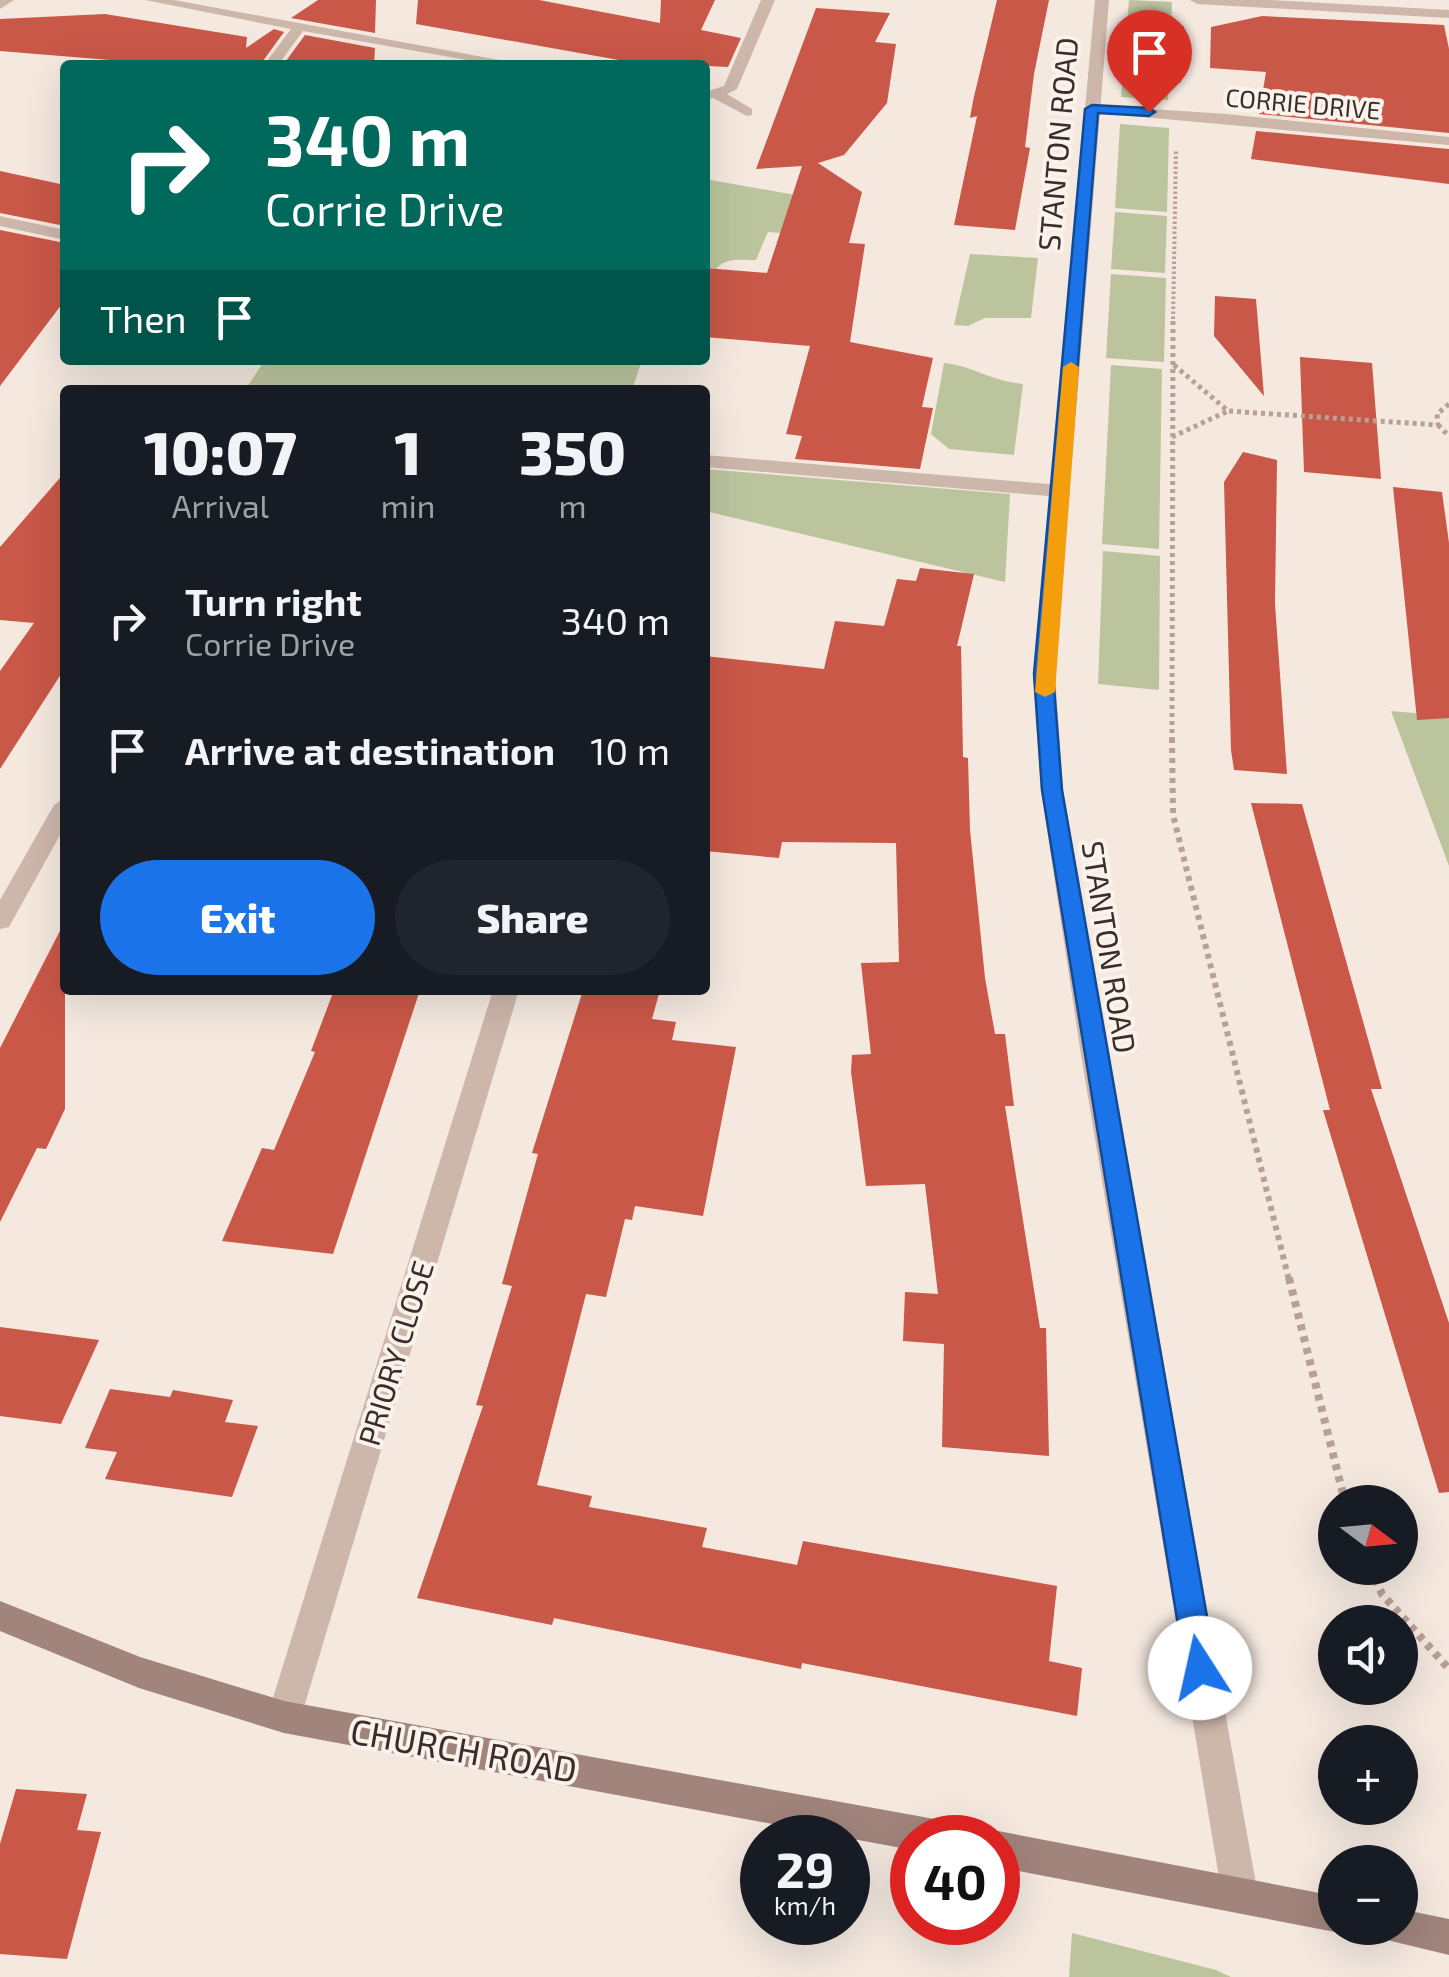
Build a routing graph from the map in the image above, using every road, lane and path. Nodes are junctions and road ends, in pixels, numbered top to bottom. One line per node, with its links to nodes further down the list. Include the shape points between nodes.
1 (7, 0): 6 (street)
2 (152, 0): 9 (street)
3 (768, 0): 12 (street, via 730,90)
4 (1102, 0): 13 (street, STANTON ROAD)
5 (1197, 0): 7 (street)
6 (0, 5)
7 (1449, 14)
8 (1182, 17): 15 (path)
9 (300, 26): 10 (street); 11 (street)
10 (275, 60)
11 (491, 60)
12 (712, 96): 14 (street)
13 (1092, 109): 15 (street, CORRIE DRIVE); 26 (street, STANTON ROAD)
14 (748, 112)
15 (1177, 114): 16 (street, CORRIE DRIVE); 19 (path)
16 (1449, 141)
17 (0, 220): 18 (street)
18 (60, 234)
19 (1173, 364): 21 (path); 24 (path)
20 (1449, 404): 22 (path, via 1437,414)
21 (1228, 411): 22 (path); 24 (path)
22 (1438, 425): 23 (path)
23 (1449, 436)
24 (1172, 437): 30 (path, via 1173,815)
25 (710, 461): 26 (street)
26 (1060, 491): 37 (street, STANTON ROAD, via 1044,674 1052,790)
27 (60, 814): 28 (street)
28 (0, 921)
29 (504, 995): 34 (street, PRIORY CLOSE)
30 (1341, 1485)
31 (1378, 1585): 33 (path)
32 (0, 1616): 34 (main road, CHURCH ROAD, via 139,1672)
33 (1449, 1669)
34 (284, 1717): 35 (main road, CHURCH ROAD)
35 (890, 1829)
36 (1020, 1852): 37 (main road)
37 (1240, 1896): 38 (main road)
38 (1318, 1911)
39 (1418, 1931): 40 (main road)
40 (1449, 1937)

